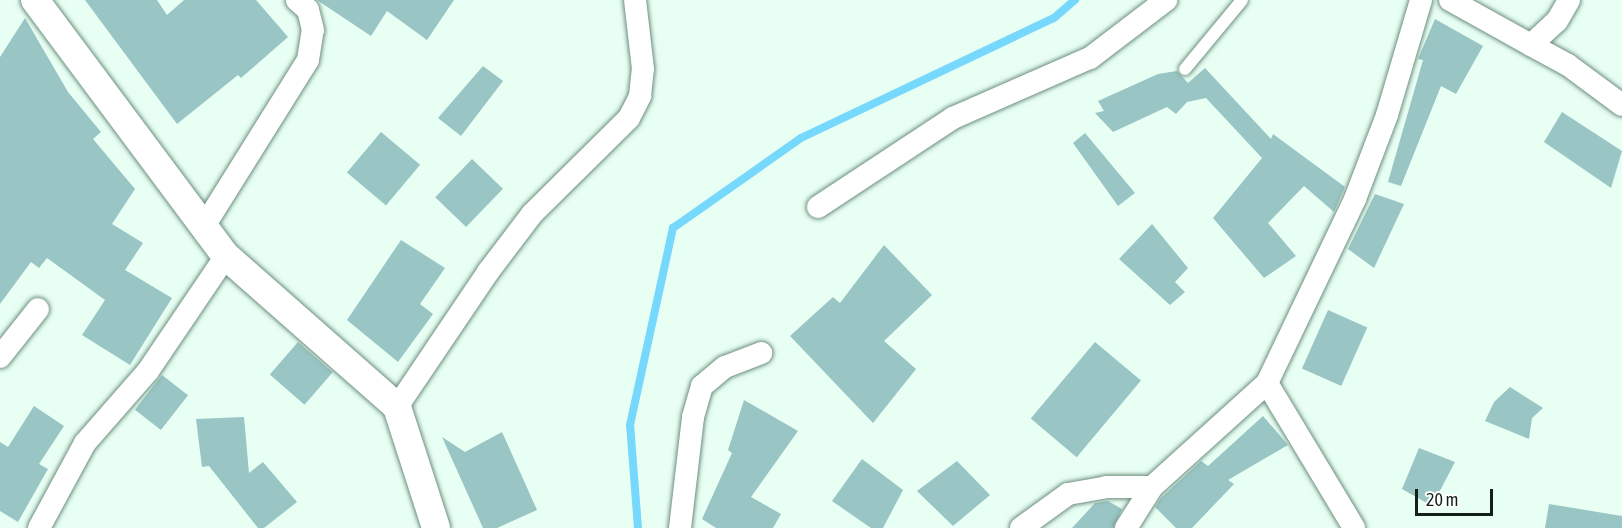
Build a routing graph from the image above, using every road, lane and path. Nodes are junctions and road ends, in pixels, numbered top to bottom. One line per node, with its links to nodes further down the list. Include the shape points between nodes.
1 (35, 0): 13 (street)
2 (297, 0): 13 (street, via 308,10 313,30 308,60)
3 (635, 0): 19 (street, via 643,69 640,96 629,118 532,214)
4 (1166, 0): 12 (street, via 1090,58 953,117)
5 (1242, 0): 10 (lane)
6 (1421, 0): 18 (street, via 1388,115 1355,199)
7 (1449, 0): 9 (street)
8 (1569, 0): 9 (street, via 1557,21)
9 (1531, 45): 11 (street, via 1568,65)
10 (1185, 69)
11 (1622, 105)
12 (818, 207)
13 (203, 228): 14 (street)
14 (226, 256): 19 (street); 21 (street, via 148,371 85,443)
15 (38, 309): 17 (street)
16 (761, 352): 23 (street, via 725,367 702,386 693,417)
17 (0, 357)
18 (1267, 382): 20 (street); 26 (street)
19 (397, 407): 22 (street)
20 (1152, 487): 24 (street, via 1106,487 1068,494); 25 (street)
21 (39, 528)
22 (436, 528)
23 (680, 528)
24 (1021, 528)
25 (1125, 528)
26 (1354, 528)

